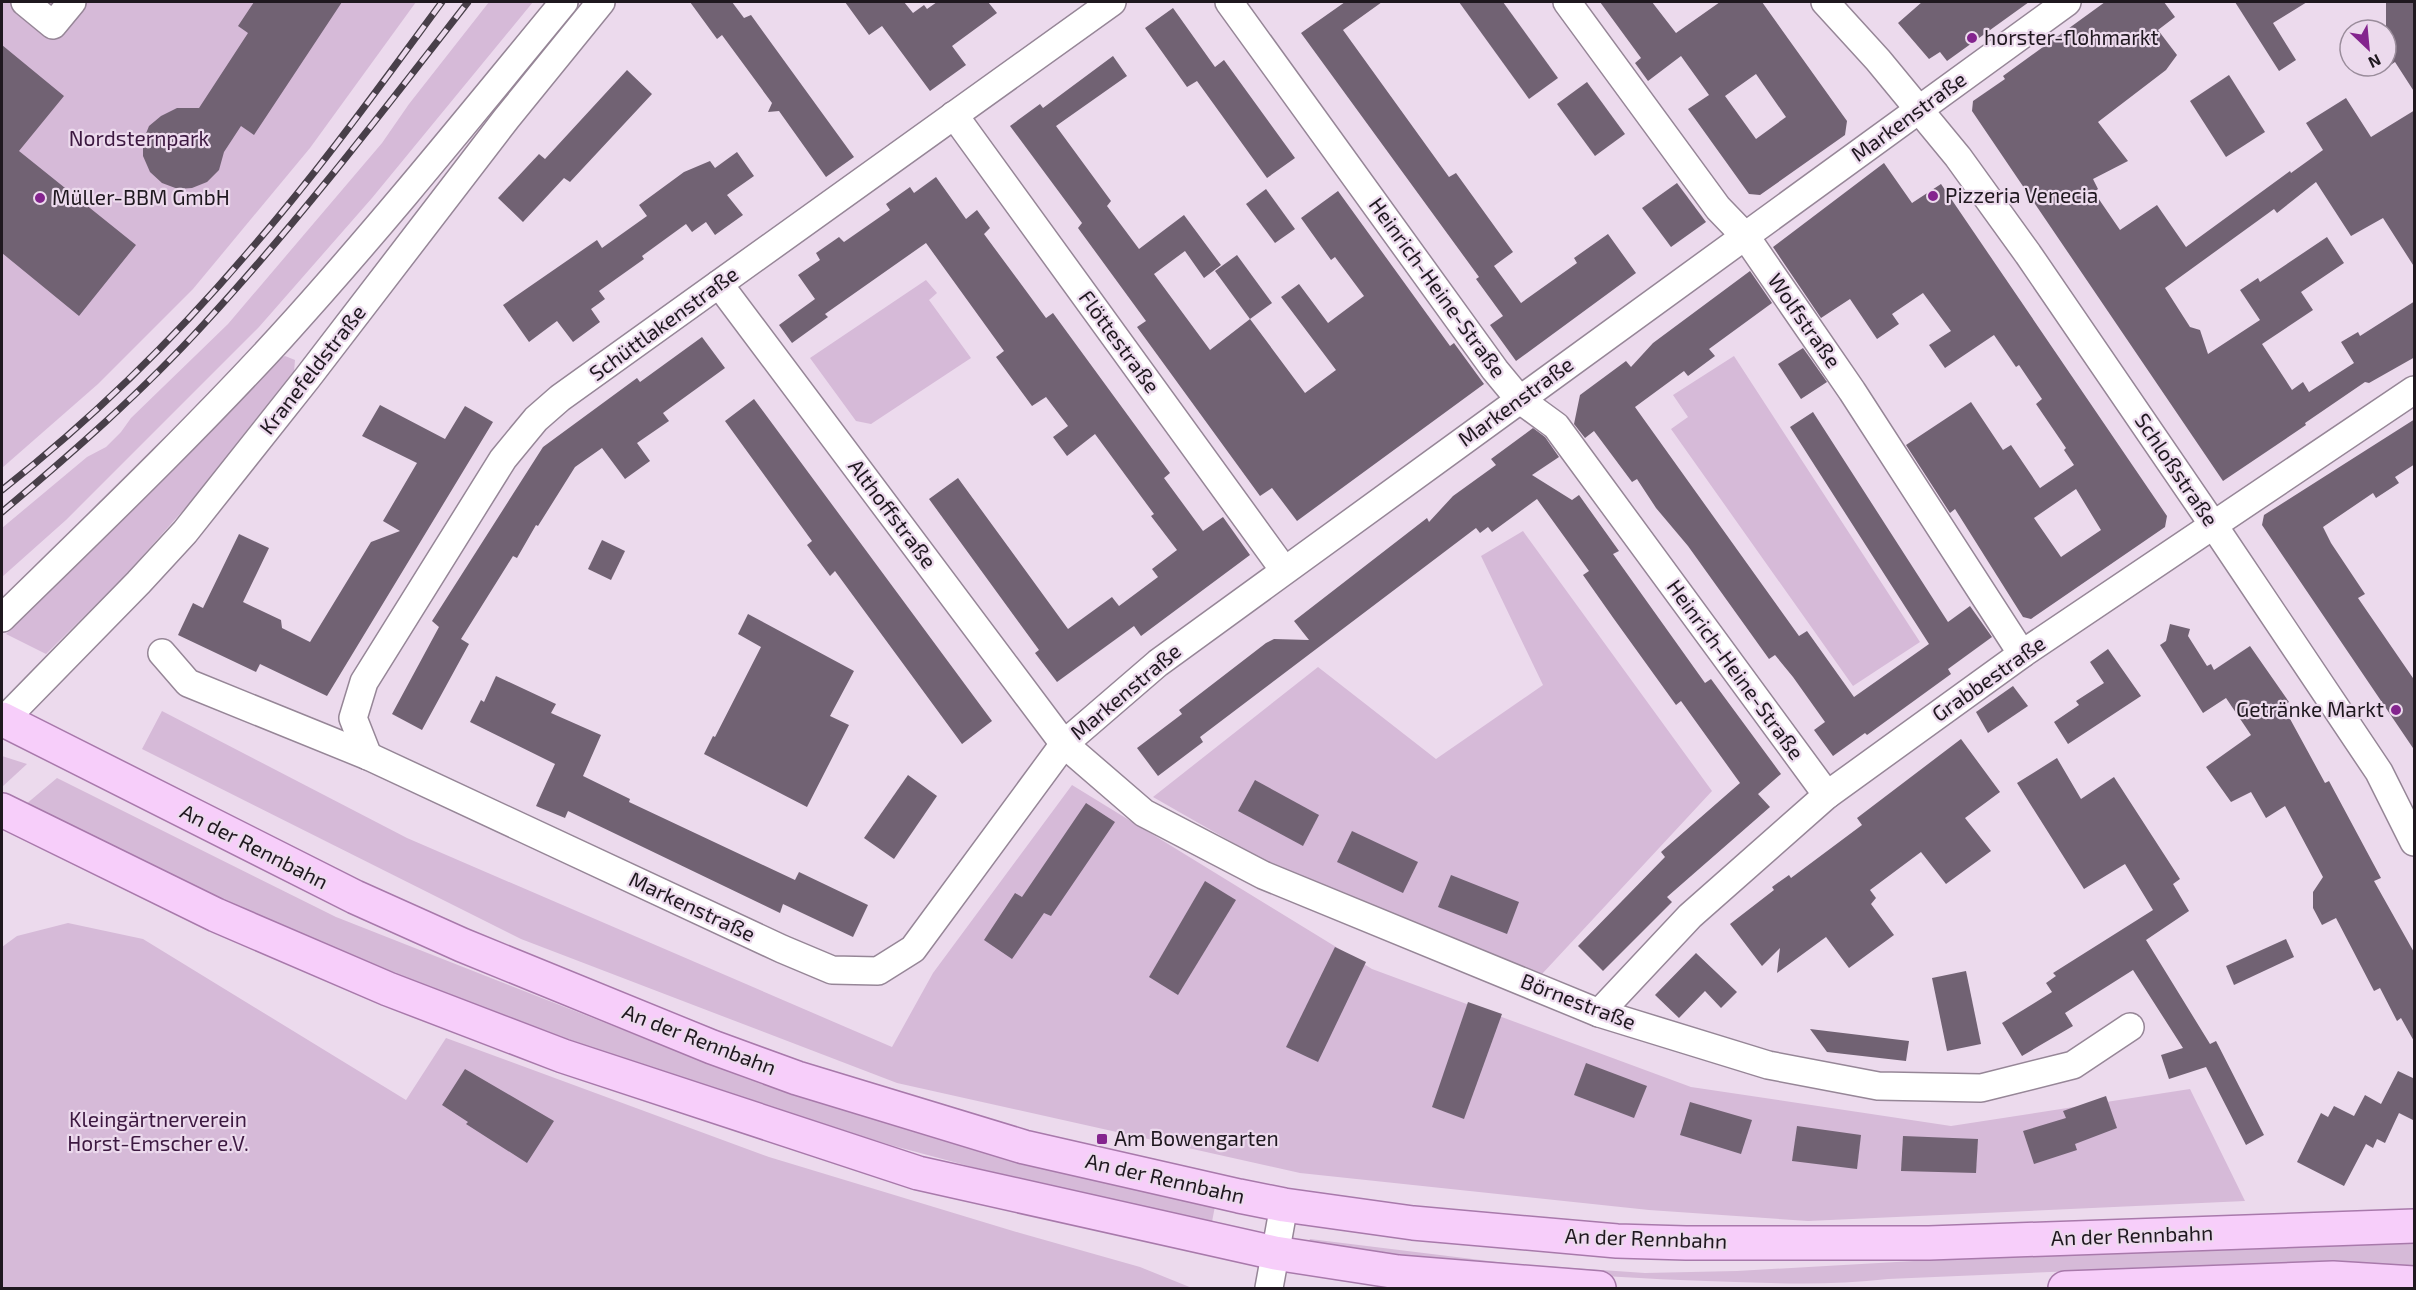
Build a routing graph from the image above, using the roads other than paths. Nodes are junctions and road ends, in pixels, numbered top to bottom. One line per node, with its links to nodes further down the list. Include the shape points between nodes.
1 (25, 2): 2 (street, via 53,25)
2 (72, 2)
3 (564, 2): 18 (street, Kranefeldstraße, via 431,164 280,338)
4 (601, 2): 21 (street, Kranefeldstraße, via 185,532)
5 (1112, 2): 11 (street, Schüttlakenstraße)
6 (1229, 2): 15 (street, Heinrich-Heine-Straße)
7 (1567, 2): 12 (street, Wolfstraße, via 1718,208)
8 (1825, 2): 10 (street, Schloßstraße)
9 (2067, 2): 10 (street, Markenstraße)
10 (1917, 110): 12 (street, Markenstraße); 16 (street, Schloßstraße, via 1958,157 2028,254)
11 (954, 115): 13 (street, Schüttlakenstraße); 17 (street, Flöttestraße)
12 (1746, 237): 15 (street, Markenstraße); 20 (street, Wolfstraße, via 1852,391)
13 (719, 284): 22 (street, Althoffstraße); 23 (street, Schüttlakenstraße, via 560,398 536,419 503,459 364,682 353,718)
14 (2415, 390): 16 (street, Grabbestraße)
15 (1519, 399): 17 (street, Markenstraße); 24 (street, Heinrich-Heine-Straße, via 1556,426)
16 (2214, 525): 20 (street, Grabbestraße); 26 (street, Schloßstraße, via 2379,772)
17 (1284, 570): 22 (street, Markenstraße, via 1158,663)
18 (2, 618)
19 (162, 653): 23 (street, Markenstraße, via 188,683)
20 (2022, 654): 24 (street, Grabbestraße)
21 (2, 720): 29 (main road, An der Rennbahn, via 355,897 712,1047 797,1078 1024,1147)
22 (1064, 744): 23 (street, Markenstraße, via 913,949 878,971 832,970 802,958); 27 (street, Börnestraße, via 1144,813 1263,875)
23 (368, 756)
24 (1827, 795): 27 (street, Grabbestraße, via 1690,916)
25 (2, 810): 31 (main road, via 216,915 388,989 563,1056 918,1173)
26 (2414, 840)
27 (1599, 1013): 28 (street, Börnestraße, via 1768,1065 1878,1086 1981,1088 2073,1065)
28 (2130, 1027)
29 (1284, 1205): 30 (main road, An der Rennbahn, via 1413,1223 1617,1241 1686,1243 1929,1243); 31 (street)
30 (2412, 1225)
31 (1275, 1253): 34 (street); 35 (main road, via 1398,1272)
32 (2415, 1282): 33 (main road)
33 (2332, 1283): 36 (main road)
34 (1269, 1288)
35 (1599, 1288)
36 (2065, 1288)

